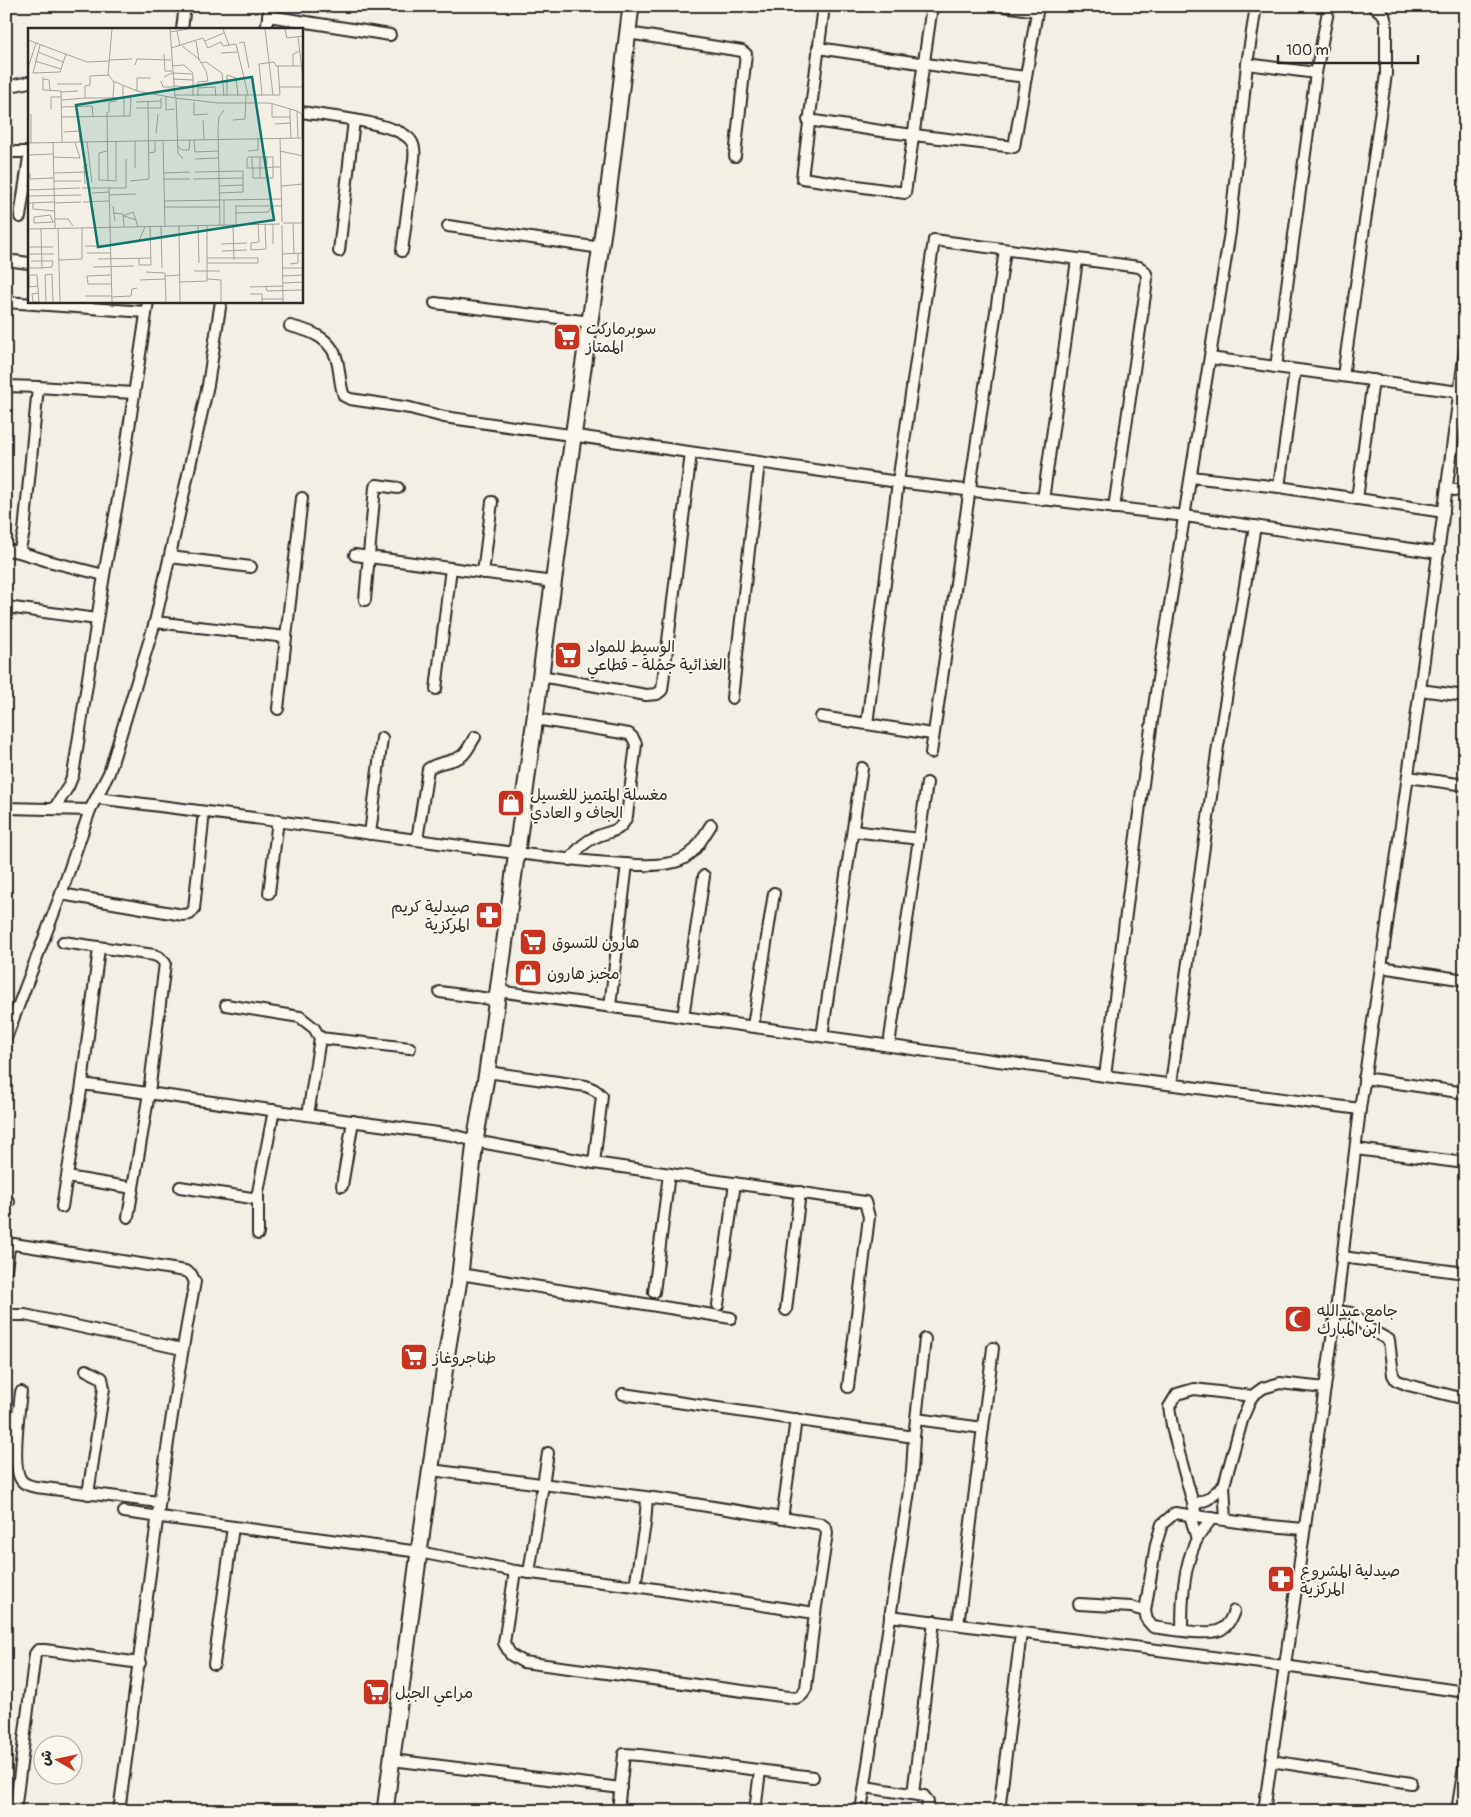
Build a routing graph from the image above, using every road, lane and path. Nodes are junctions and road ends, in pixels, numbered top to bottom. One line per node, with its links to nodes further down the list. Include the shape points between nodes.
1 (185, 6): 11 (street)
2 (631, 6): 13 (street)
3 (824, 6): 15 (street)
4 (932, 6): 16 (street)
5 (1004, 6): 9 (street)
6 (1256, 6): 17 (street)
7 (1329, 6): 18 (street)
8 (1373, 6): 49 (street, via 1384,15 1386,22 1386,74)
9 (1038, 9): 19 (street)
10 (269, 11): 12 (street); 14 (street)
11 (182, 28)
12 (266, 28)
13 (628, 33): 28 (street, via 746,54); 32 (street)
14 (390, 35)
15 (818, 48): 16 (street); 24 (street)
16 (924, 63): 19 (street); 25 (street)
17 (1247, 64): 18 (street); 46 (street, via 1230,232)
18 (1316, 73): 47 (street)
19 (1026, 77): 25 (street, via 1014,147)
20 (28, 82): 21 (street)
21 (6, 87)
22 (302, 112): 23 (street)
23 (354, 120): 34 (street); 35 (street, via 393,130 406,136 413,144 415,151)
24 (808, 120): 25 (street); 25 (street, via 802,178 905,193)
25 (913, 135)
26 (6, 152): 27 (street)
27 (28, 152)
28 (735, 156)
29 (28, 164): 30 (street)
30 (20, 217)
31 (448, 226): 32 (street)
32 (601, 248): 43 (street)
33 (1006, 250): 37 (street); 60 (street, via 934,240); 65 (street)
34 (339, 251)
35 (402, 251)
36 (6, 260): 38 (street)
37 (1077, 260): 68 (street); 70 (street, via 1139,267 1147,275)
38 (28, 263)
39 (6, 302): 42 (street)
40 (221, 302): 78 (street, via 208,385)
41 (434, 303): 43 (street)
42 (147, 307): 54 (street)
43 (591, 322): 56 (street)
44 (290, 326): 56 (street, via 326,340 338,362 344,396 451,419)
45 (1465, 350): 53 (street)
46 (1210, 358): 47 (street); 59 (street)
47 (1276, 367): 48 (street)
48 (1295, 370): 49 (street); 61 (street)
49 (1343, 376): 50 (street)
50 (1374, 380): 53 (street); 67 (street)
51 (6, 386): 52 (street)
52 (38, 387): 54 (street); 75 (street)
53 (1459, 392): 55 (street)
54 (133, 393): 83 (street)
55 (1460, 418): 63 (street)
56 (573, 437): 57 (street); 84 (street)
57 (691, 453): 58 (street); 90 (street, via 662,690 646,695)
58 (759, 463): 60 (street); 94 (street)
59 (1191, 477): 61 (street); 72 (street)
60 (898, 482): 65 (street); 98 (street)
61 (1279, 487): 67 (street)
62 (398, 488): 79 (street, via 375,487)
63 (1447, 489): 64 (street); 71 (street)
64 (1465, 491)
65 (969, 492): 68 (street); 99 (street)
66 (302, 498): 89 (street)
67 (1357, 499): 71 (street)
68 (1043, 500): 70 (street)
69 (492, 502): 82 (street)
70 (1114, 508): 72 (street)
71 (1444, 512): 76 (street)
72 (1185, 516): 73 (street); 141 (street, via 1144,776)
73 (1255, 526): 76 (street); 144 (street, via 1218,746)
74 (6, 550): 75 (street)
75 (20, 552): 83 (street)
76 (1439, 553): 92 (street)
77 (355, 555): 79 (street)
78 (170, 557): 80 (street); 88 (street)
79 (368, 557): 81 (street); 85 (street)
80 (251, 567)
81 (451, 568): 82 (street); 91 (street)
82 (483, 573): 84 (street)
83 (104, 575): 87 (street)
84 (553, 582): 90 (street)
85 (365, 600)
86 (6, 607): 87 (street)
87 (97, 619): 109 (street, via 73,775)
88 (155, 622): 89 (street); 107 (street, via 109,774)
89 (286, 637): 95 (street)
90 (540, 676): 97 (street)
91 (436, 689)
92 (1420, 690): 93 (street); 104 (street)
93 (1465, 696)
94 (732, 698)
95 (278, 709)
96 (821, 718): 98 (street)
97 (535, 719): 118 (street); 119 (street, via 629,734 636,744 624,822 612,833 600,835 578,848)
98 (867, 724): 99 (street)
99 (932, 734): 102 (street)
100 (475, 737): 117 (street, via 462,755 428,769)
101 (382, 738): 115 (street)
102 (930, 752)
103 (862, 768): 114 (street)
104 (1408, 777): 106 (street); 127 (street)
105 (928, 783): 116 (street)
106 (1465, 784)
107 (97, 798): 110 (street); 111 (street)
108 (6, 808): 109 (street)
109 (54, 809): 110 (street)
110 (90, 810): 124 (street)
111 (278, 820): 115 (street); 122 (street)
112 (203, 822): 124 (street, via 194,908 190,914)
113 (711, 825): 120 (street, via 688,857 664,864)
114 (853, 831): 116 (street); 135 (street)
115 (370, 834): 117 (street)
116 (919, 839): 138 (street)
117 (417, 840): 118 (street)
118 (517, 853): 119 (street); 130 (street)
119 (570, 860): 120 (street)
120 (627, 864): 132 (street)
121 (704, 876): 133 (street)
122 (269, 893)
123 (774, 893): 134 (street)
124 (61, 894): 136 (street)
125 (63, 942): 126 (street)
126 (99, 948): 143 (street); 145 (street, via 159,957 165,963)
127 (1381, 967): 128 (street); 142 (street)
128 (1465, 980)
129 (440, 992): 130 (street)
130 (498, 995): 132 (street); 140 (street)
131 (226, 1005): 137 (street, via 300,1017 314,1028)
132 (610, 1006): 133 (street)
133 (683, 1017): 134 (street)
134 (753, 1026): 135 (street)
135 (822, 1036): 138 (street)
136 (6, 1038)
137 (320, 1038): 139 (street); 149 (street)
138 (889, 1045): 141 (street)
139 (410, 1048)
140 (487, 1072): 151 (street); 153 (street, via 595,1090 602,1096)
141 (1105, 1076): 144 (street)
142 (1364, 1078): 146 (street); 147 (street)
143 (82, 1084): 145 (street); 156 (street)
144 (1171, 1084): 147 (street)
145 (149, 1093): 148 (street); 160 (street)
146 (1465, 1093)
147 (1360, 1108): 152 (street)
148 (274, 1110): 149 (street); 162 (street)
149 (308, 1115): 150 (street)
150 (353, 1121): 151 (street); 158 (street)
151 (475, 1141): 153 (street); 169 (street)
152 (1356, 1149): 154 (street); 166 (street)
153 (594, 1163): 155 (street)
154 (1465, 1163)
155 (669, 1174): 157 (street); 170 (street)
156 (67, 1177): 160 (street); 163 (street)
157 (735, 1183): 161 (street); 171 (street)
158 (342, 1186)
159 (180, 1187): 162 (street)
160 (133, 1188): 164 (street)
161 (800, 1192): 172 (street); 180 (street, via 865,1202 870,1217)
162 (258, 1199): 165 (street)
163 (62, 1207)
164 (128, 1217)
165 (258, 1234)
166 (1342, 1258): 168 (street); 173 (street)
167 (6, 1269): 178 (street, via 9,1248 14,1244 192,1274 195,1282)
168 (1465, 1273)
169 (460, 1274): 175 (street); 191 (street)
170 (654, 1292)
171 (718, 1305)
172 (786, 1310)
173 (1336, 1311): 181 (street); 185 (street, via 1352,1313 1368,1328 1389,1340 1396,1380)
174 (6, 1316): 178 (street, via 24,1315)
175 (732, 1318)
176 (925, 1339): 187 (street)
177 (993, 1348): 188 (street)
178 (182, 1349): 196 (street)
179 (86, 1370): 194 (street, via 102,1378 104,1388)
180 (848, 1387)
181 (1325, 1388): 184 (street, via 1280,1383 1263,1388); 204 (street)
182 (21, 1392): 194 (street, via 16,1449 21,1481 36,1487)
183 (623, 1394): 186 (street)
184 (1252, 1396): 193 (street); 198 (street, via 1194,1389 1177,1394 1169,1407)
185 (1465, 1399)
186 (796, 1419): 189 (street); 201 (street)
187 (916, 1419): 188 (street); 189 (street)
188 (983, 1428): 216 (street)
189 (914, 1437): 214 (street, via 912,1471)
190 (548, 1453): 192 (street)
191 (431, 1470): 192 (street); 206 (street)
192 (543, 1485): 195 (street); 208 (street)
193 (1224, 1485): 198 (street); 202 (street)
194 (88, 1494): 196 (street)
195 (647, 1498): 201 (street); 209 (street)
196 (159, 1502): 199 (street)
197 (124, 1512): 199 (street)
198 (1193, 1512): 200 (street); 205 (street); 211 (street, via 1175,1513 1162,1524)
199 (157, 1516): 203 (street); 219 (street)
200 (1212, 1518): 202 (street); 205 (street)
201 (782, 1519): 213 (street, via 821,1524 826,1528)
202 (1226, 1520): 204 (street)
203 (233, 1527): 206 (street); 220 (street)
204 (1304, 1529): 221 (street)
205 (1197, 1539): 217 (street, via 1187,1564)
206 (419, 1552): 207 (street); 223 (street)
207 (515, 1571): 208 (street); 213 (street, via 504,1643 511,1655 523,1662 796,1698 802,1696 806,1688)
208 (529, 1572): 209 (street)
209 (635, 1586): 213 (street)
210 (1079, 1604): 211 (street, via 1131,1607)
211 (1145, 1611): 217 (street, via 1153,1627)
212 (1234, 1611): 217 (street, via 1222,1630)
213 (815, 1613)
214 (890, 1616): 215 (street); 229 (street)
215 (934, 1622): 216 (street); 231 (street)
216 (958, 1624): 218 (street)
217 (1182, 1630)
218 (1021, 1633): 221 (street); 239 (street)
219 (140, 1663): 232 (street, via 38,1650); 233 (street)
220 (214, 1664)
221 (1284, 1666): 222 (street); 224 (street)
222 (1465, 1692)
223 (392, 1760): 230 (street); 234 (street)
224 (1271, 1761): 228 (street); 240 (street)
225 (1465, 1761): 241 (street)
226 (760, 1770): 227 (street); 230 (street, via 624,1754); 236 (street)
227 (812, 1777)
228 (1411, 1783)
229 (866, 1787): 231 (street); 237 (street)
230 (621, 1788): 235 (street)
231 (914, 1794): 238 (street, via 924,1796 928,1801)
232 (15, 1811)
233 (119, 1811)
234 (386, 1811)
235 (618, 1811)
236 (755, 1811)
237 (862, 1811)
238 (927, 1811)
239 (998, 1811)
240 (1264, 1811)
241 (1457, 1811)

